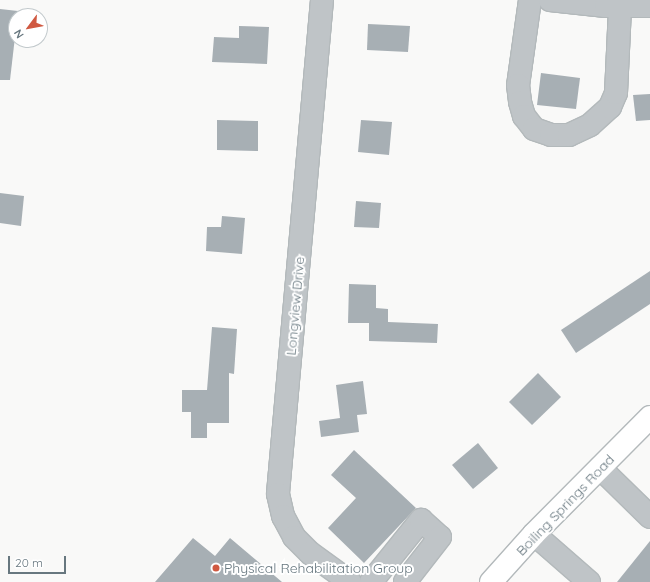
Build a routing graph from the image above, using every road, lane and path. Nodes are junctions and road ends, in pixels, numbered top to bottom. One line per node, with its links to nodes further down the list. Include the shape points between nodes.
1 (322, 0): 10 (street, Longview Drive, via 278,494 283,516 294,537)
2 (530, 0): 5 (street, via 518,85 520,102 524,116 534,129 551,136 569,135 590,124 610,107 616,93)
3 (550, 0): 5 (street)
4 (650, 6): 5 (street)
5 (620, 7)
6 (647, 422): 7 (main road, Boiling Springs Road)
7 (600, 468): 8 (street); 9 (main road, Boiling Springs Road)
8 (650, 517)
9 (534, 534): 13 (main road, Boiling Springs Road); 14 (street)
10 (341, 579)
11 (371, 582): 12 (street, via 421,520 440,537)
12 (405, 582)
13 (491, 582)
14 (589, 582)

